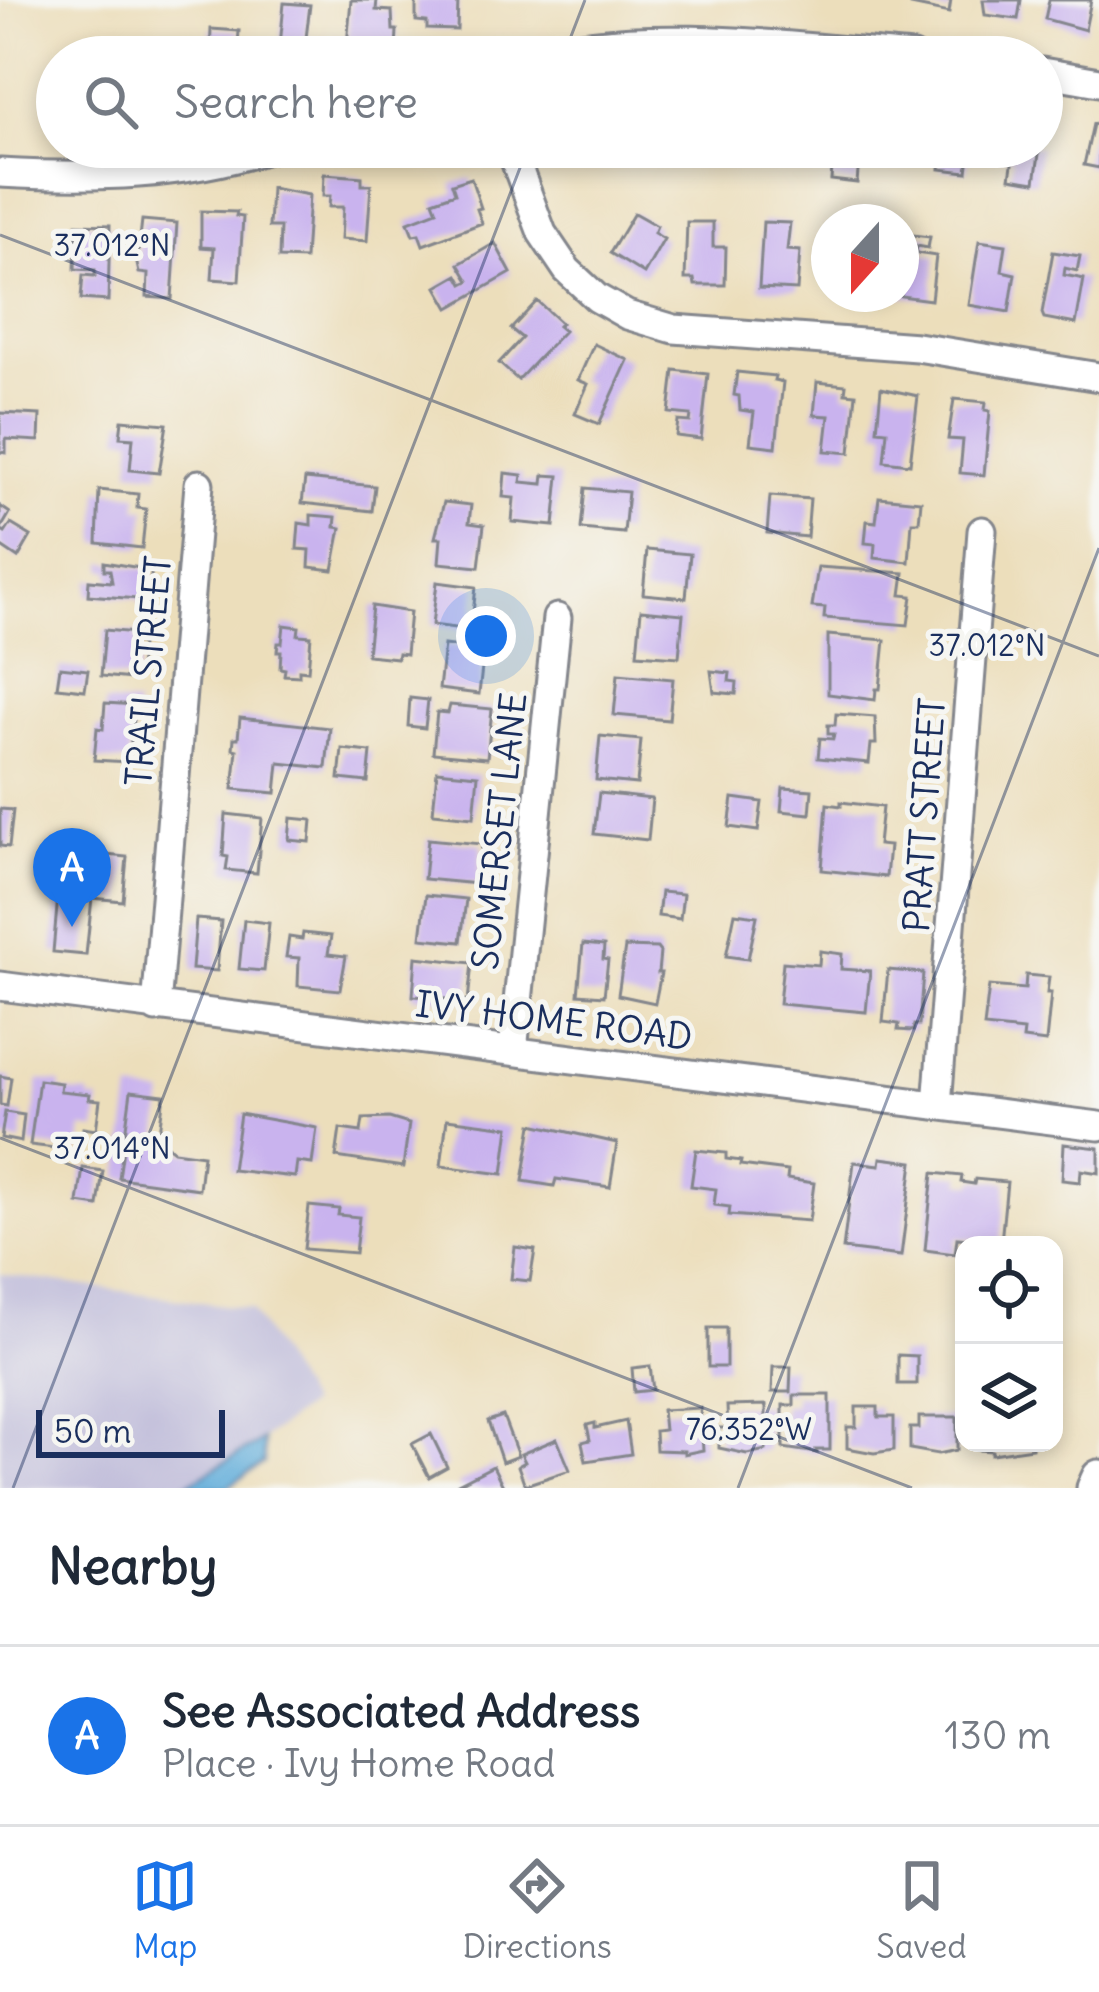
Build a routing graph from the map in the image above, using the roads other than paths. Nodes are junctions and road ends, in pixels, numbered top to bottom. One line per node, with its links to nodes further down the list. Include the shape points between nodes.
1 (1063, 76): 2 (street)
2 (1099, 82)
3 (188, 168): 5 (street, via 84,177)
4 (518, 168): 6 (street, via 566,270 627,315 674,329 917,347)
5 (0, 173)
6 (1099, 377)
7 (199, 484): 11 (street, TRAIL STREET)
8 (982, 531): 13 (street, PRATT STREET)
9 (557, 618): 12 (street, SOMERSET LANE)
10 (0, 986): 11 (street, IVY HOME ROAD)
11 (156, 1008): 12 (street, IVY HOME ROAD)
12 (513, 1051): 13 (street, IVY HOME ROAD)
13 (938, 1106): 14 (street, IVY HOME ROAD)
14 (1099, 1126)
15 (1099, 1477): 16 (main road)
16 (1094, 1488)

